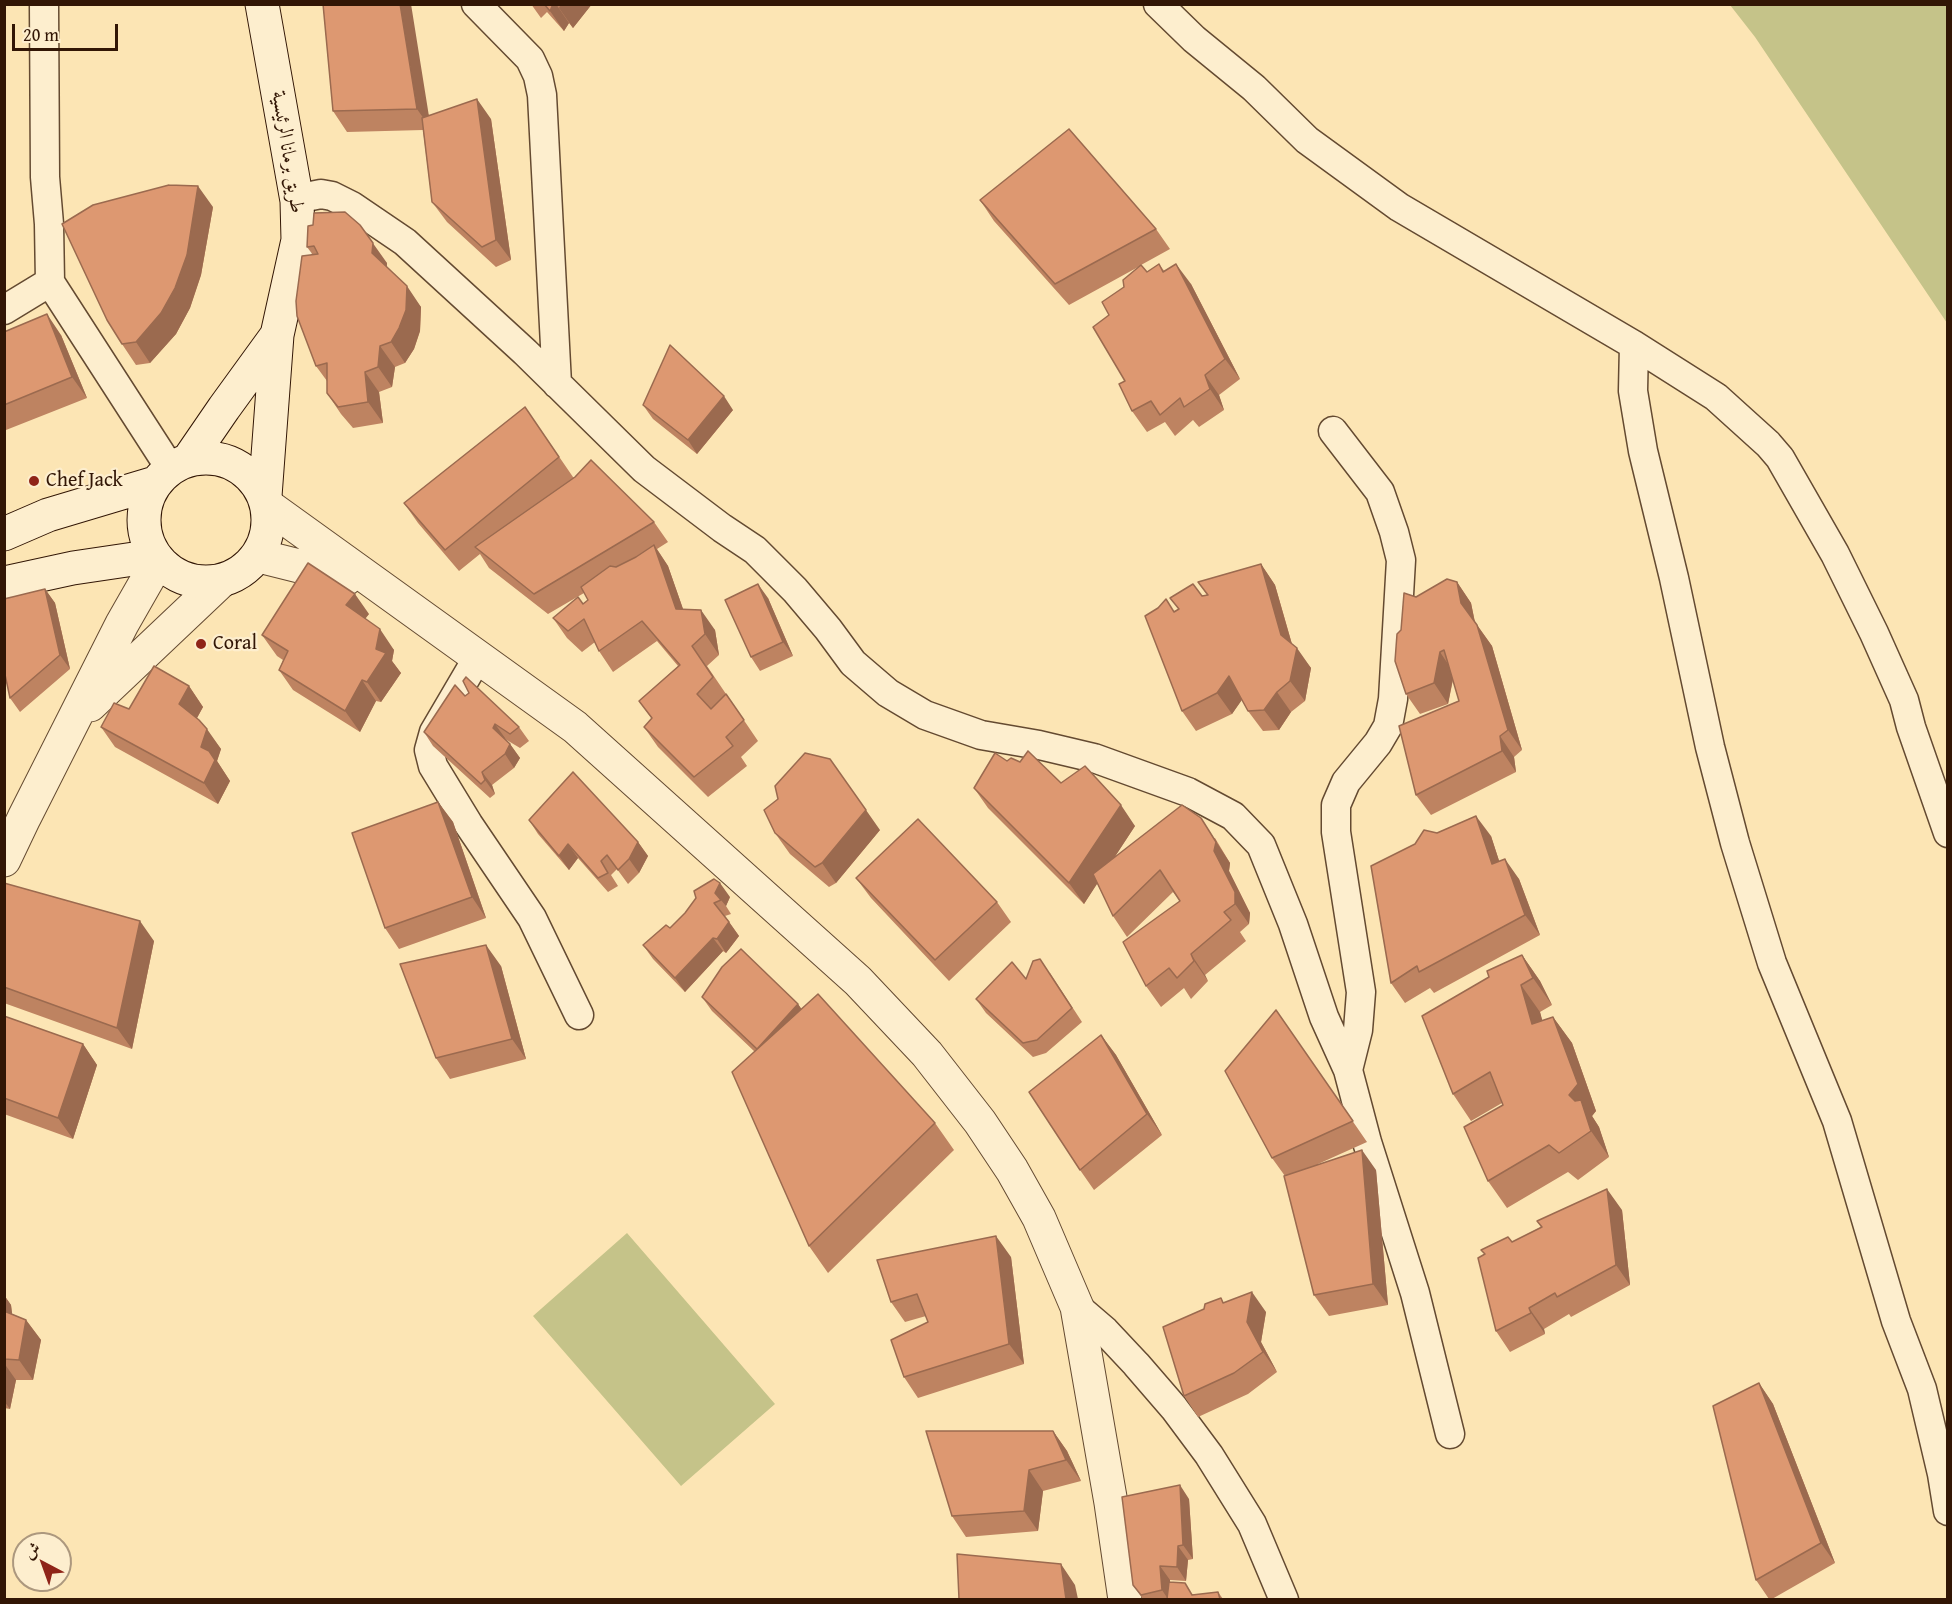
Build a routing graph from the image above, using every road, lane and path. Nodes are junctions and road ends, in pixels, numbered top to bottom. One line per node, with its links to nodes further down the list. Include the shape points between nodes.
1 (44, 4): 6 (street)
2 (262, 4): 5 (street, طريق برمانا الرئيسية)
3 (476, 4): 10 (street, via 530,58 542,95)
4 (1158, 4): 9 (street, via 1307,140 1399,207)
5 (297, 201): 8 (street, طريق برمانا الرئيسية, via 298,240); 10 (street, via 321,194 332,196 405,242)
6 (50, 282): 7 (street); 12 (street)
7 (4, 310)
8 (277, 335): 12 (street, طريق برمانا الرئيسية); 13 (street, طريق برمانا الرئيسية)
9 (1634, 345): 22 (street, via 1716,397 1780,458 1835,554 1904,700); 28 (street, via 1634,391 1643,450 1735,843 1772,963 1837,1121 1896,1320 1922,1389)
10 (556, 384): 25 (street, via 644,469 755,550 795,590 853,663 888,693 925,715 981,735 1094,758 1188,792 1233,816 1261,845 1324,1017)
11 (1333, 431): 25 (street, via 1380,492 1401,560 1388,726 1346,782 1336,805 1336,832 1361,992 1358,1030)
12 (172, 470): 13 (street, via 219,458 247,471); 14 (street); 16 (street, via 147,501 143,519 146,538)
13 (267, 501): 15 (street, via 269,531); 19 (street)
14 (4, 534)
15 (259, 556): 17 (street, via 240,573); 19 (street)
16 (156, 558): 17 (street, via 186,580); 18 (street, via 74,568); 21 (street)
17 (221, 582): 21 (street)
18 (4, 583)
19 (378, 586): 20 (street)
20 (478, 657): 24 (street, via 434,732 429,750 433,766 532,918); 26 (street, via 574,727 858,981 927,1054 1012,1170 1039,1218)
21 (73, 721): 23 (street)
22 (1947, 833)
23 (4, 860)
24 (579, 1015)
25 (1348, 1070): 27 (street, via 1415,1293)
26 (1077, 1307): 29 (street); 30 (street, via 1136,1364 1209,1455 1252,1524)
27 (1450, 1434)
28 (1947, 1510)
29 (1125, 1599)
30 (1284, 1599)

